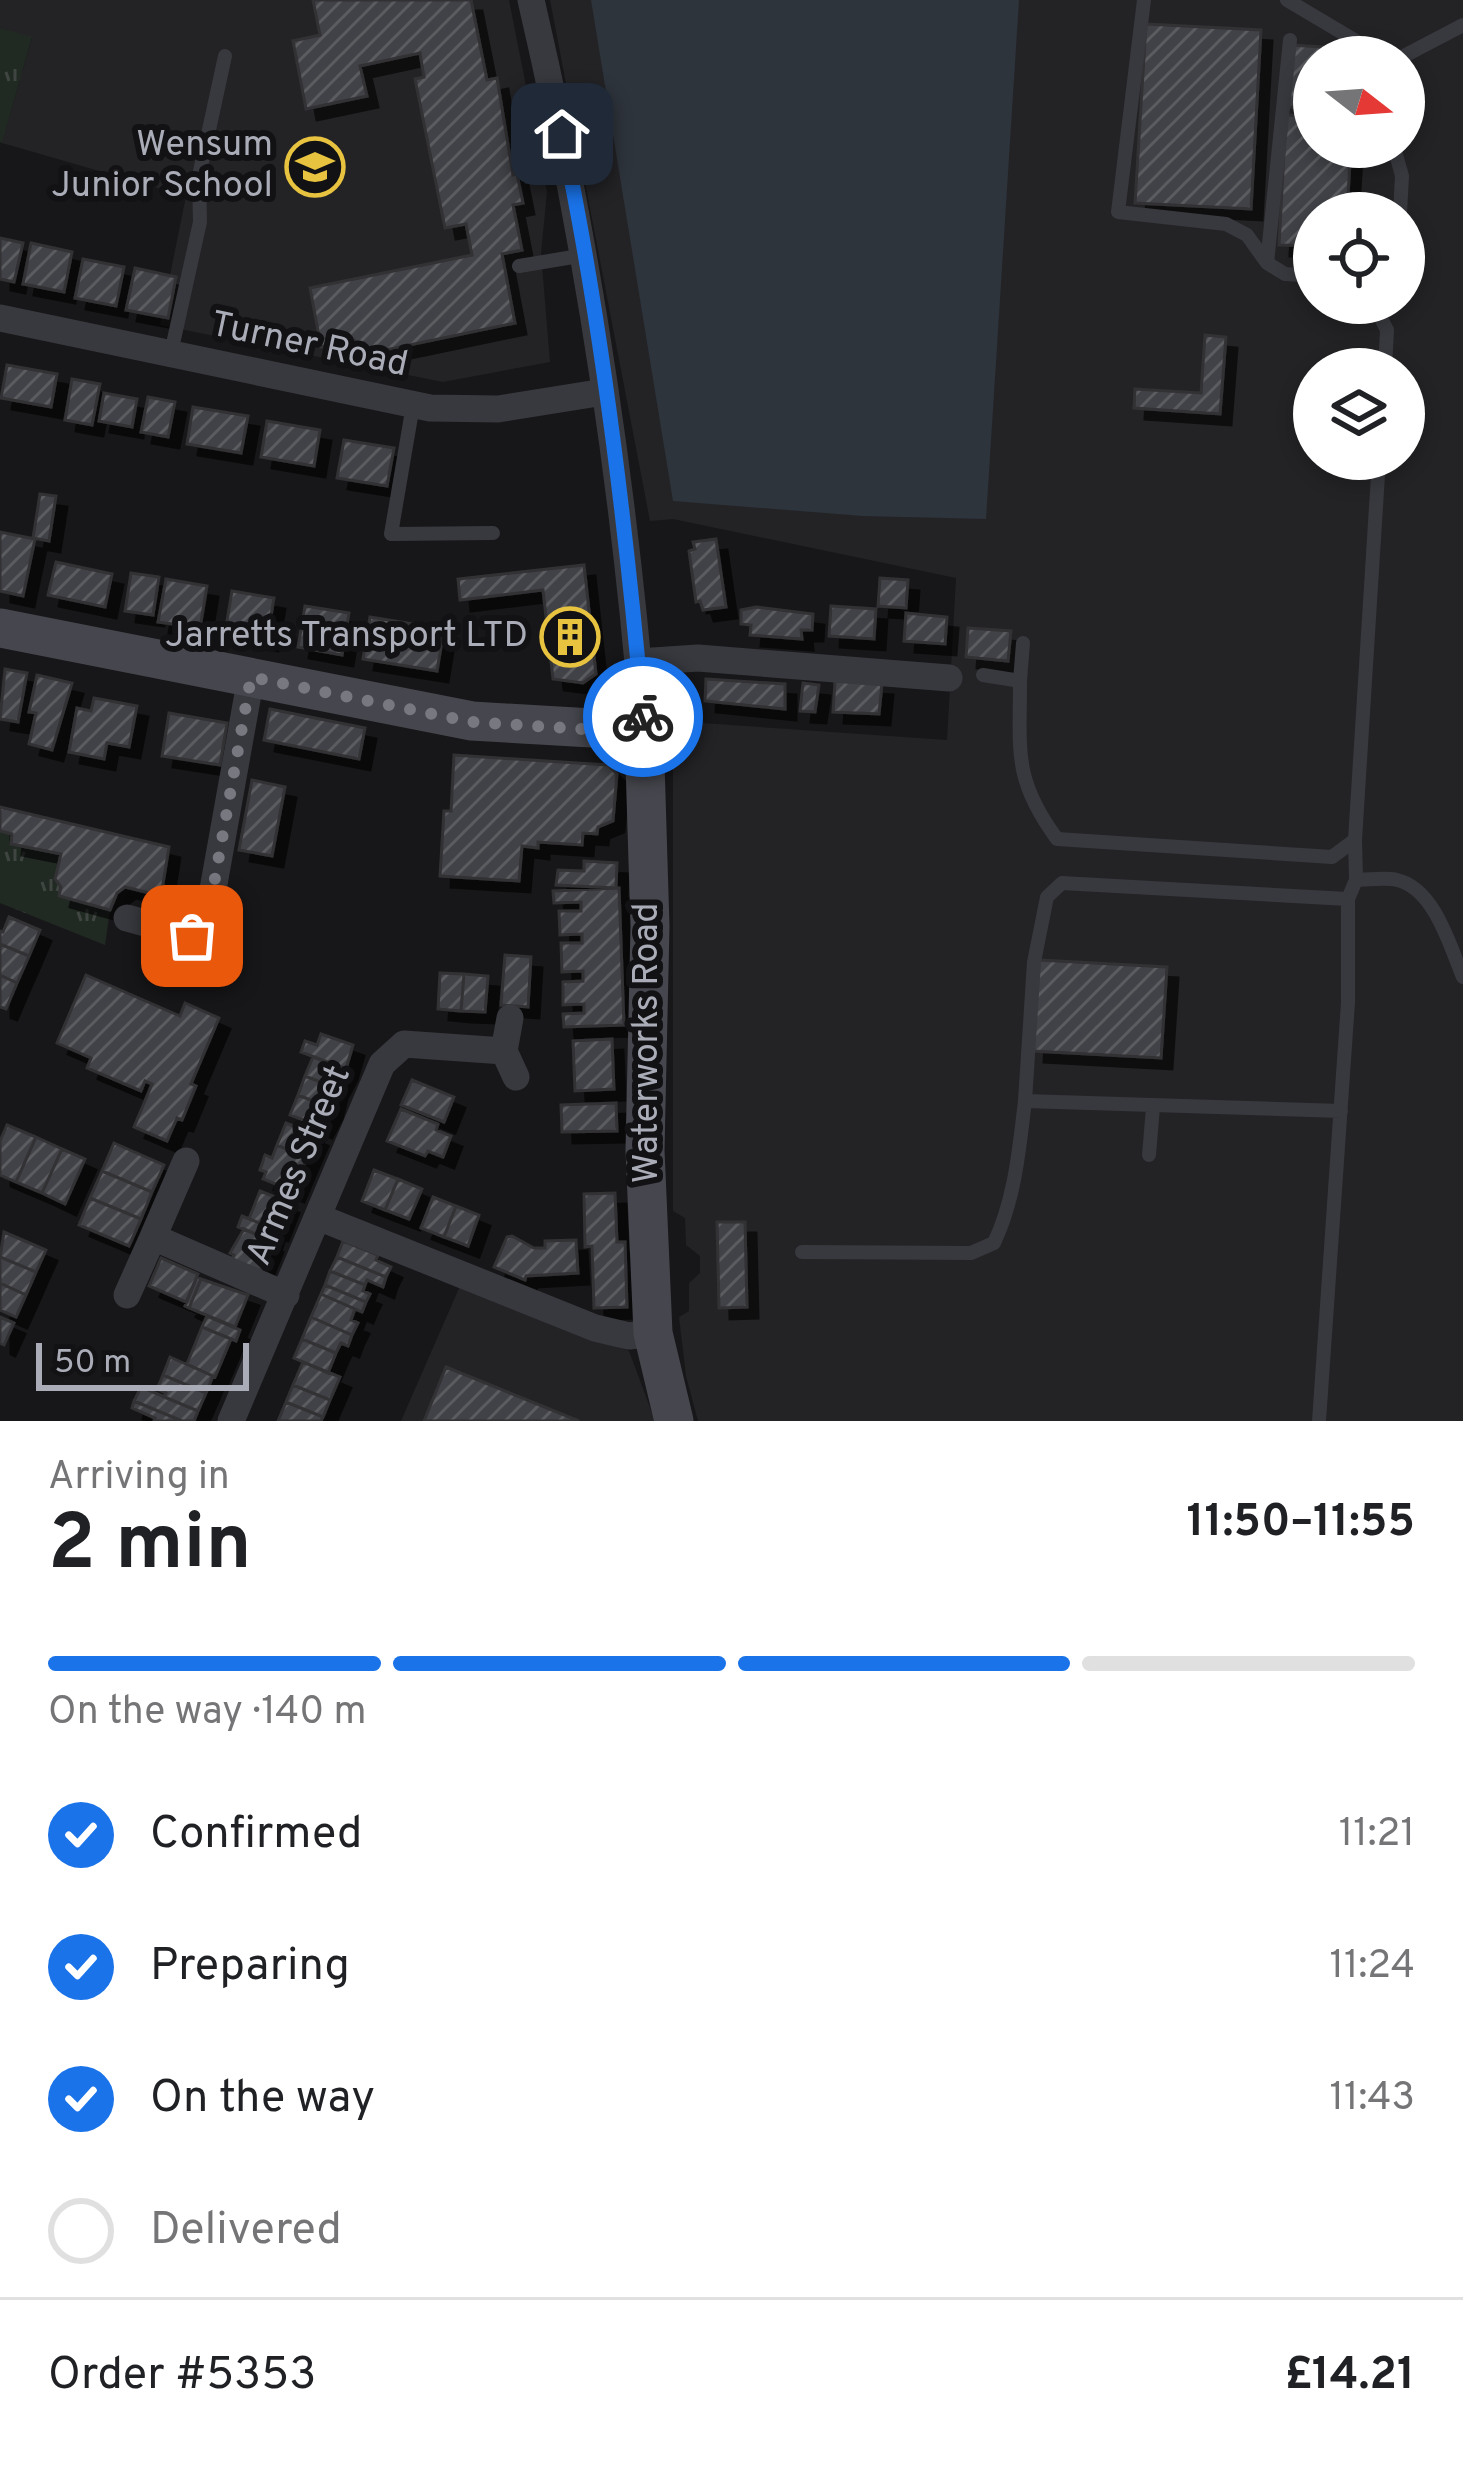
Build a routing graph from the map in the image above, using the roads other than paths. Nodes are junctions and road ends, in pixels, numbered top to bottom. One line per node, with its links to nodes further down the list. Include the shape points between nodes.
1 (531, 0): 9 (street, Waterworks Road)
2 (1144, 0): 10 (lane, via 1118,212 1226,224 1247,235)
3 (1287, 0): 5 (lane)
4 (1463, 25): 7 (lane)
5 (1348, 36)
6 (1290, 40): 10 (lane)
7 (1425, 45)
8 (225, 56): 14 (lane)
9 (585, 255): 11 (lane); 15 (street, Waterworks Road)
10 (1267, 263): 12 (lane)
11 (519, 266)
12 (1293, 274)
13 (0, 318): 14 (street, Turner Road)
14 (171, 353): 16 (street, Turner Road)
15 (604, 392): 16 (street, Turner Road, via 498,409); 21 (street, Waterworks Road)
16 (413, 405): 18 (lane, via 392,534)
17 (1378, 480): 27 (lane)
18 (493, 532)
19 (0, 628): 23 (street)
20 (1023, 644): 25 (lane)
21 (638, 662): 24 (street, via 698,658); 26 (street, Waterworks Road)
22 (983, 675): 25 (lane)
23 (251, 677): 26 (street, via 472,722); 30 (street, via 207,923 192,936)
24 (950, 678)
25 (1021, 681): 27 (lane, via 1020,768 1031,803 1057,838 1332,857)
26 (644, 731): 43 (street, Waterworks Road)
27 (1355, 840): 28 (lane)
28 (1356, 880): 29 (lane); 31 (lane, via 1410,885 1427,902)
29 (1348, 899): 33 (lane, via 1062,883 1047,898 1034,962); 35 (lane)
30 (127, 918)
31 (1463, 977)
32 (510, 1018): 38 (street, Armes Street, via 510,1064 404,1044 382,1064)
33 (1025, 1101): 34 (lane); 40 (lane, via 994,1243 971,1253)
34 (1153, 1107): 35 (lane); 36 (lane)
35 (1340, 1111): 46 (lane)
36 (1149, 1155)
37 (186, 1161): 39 (street)
38 (318, 1217): 42 (street, Armes Street); 43 (street, via 596,1328)
39 (153, 1237): 41 (street); 42 (street, Armes Street)
40 (802, 1252)
41 (127, 1295)
42 (286, 1295): 44 (street, Armes Street)
43 (653, 1333): 45 (street, Waterworks Road)
44 (231, 1421)
45 (674, 1421)
46 (1319, 1421)

